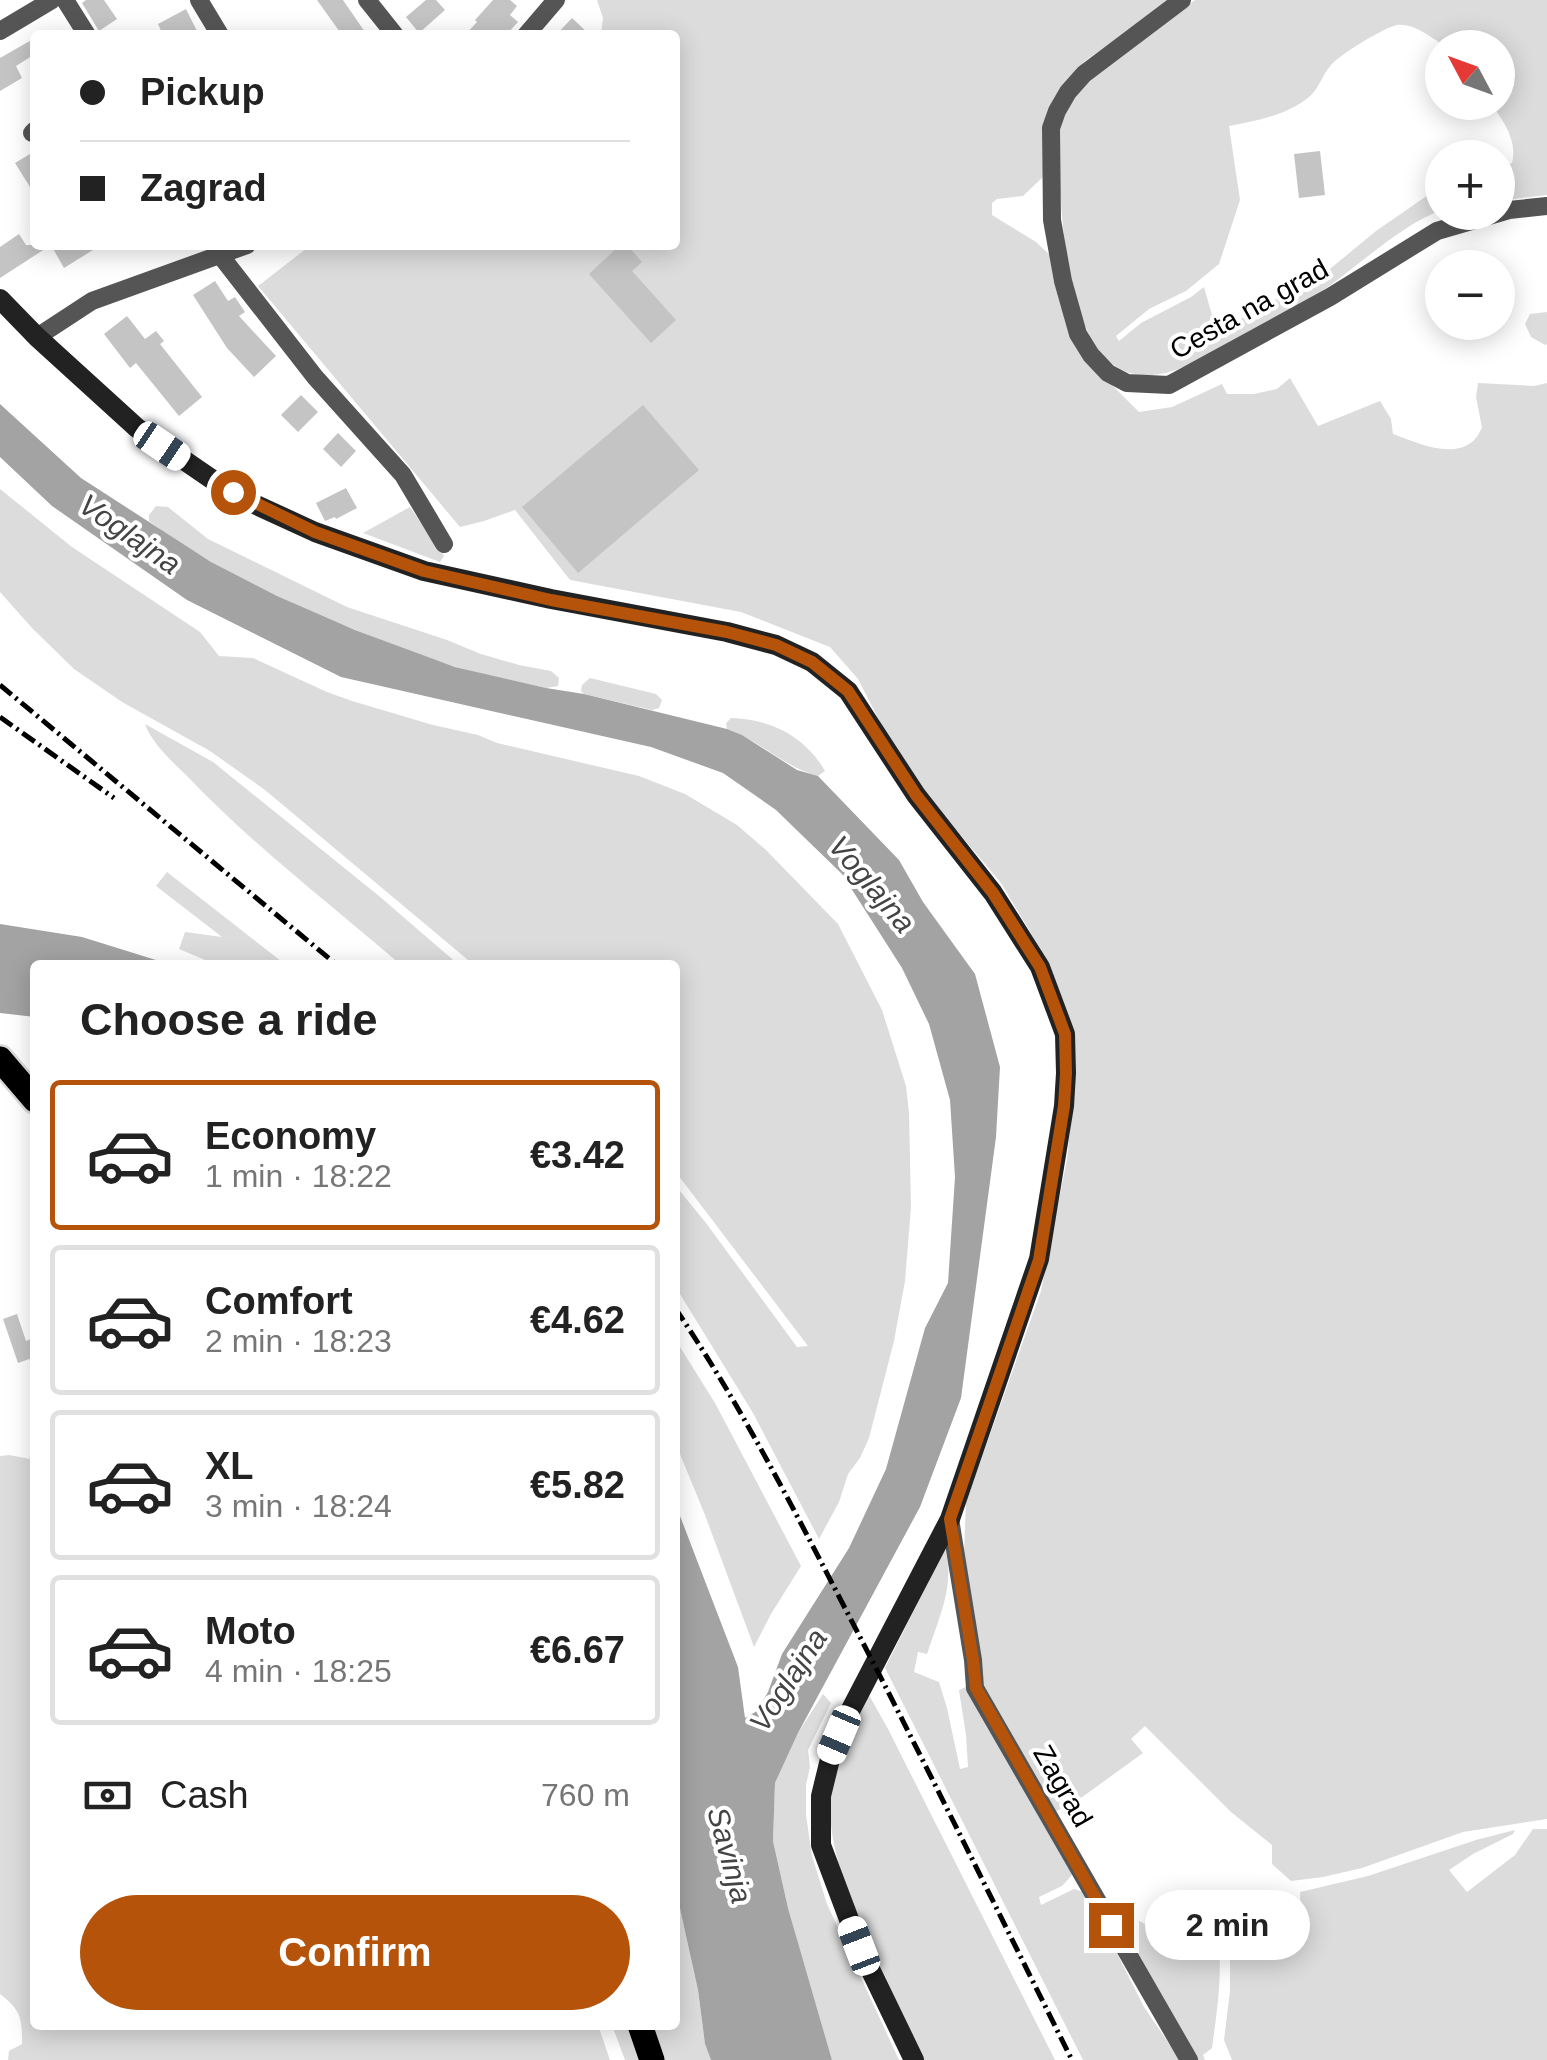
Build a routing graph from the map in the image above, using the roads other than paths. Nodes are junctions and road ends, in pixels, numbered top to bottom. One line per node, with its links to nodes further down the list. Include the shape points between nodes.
1 (52, 0): 7 (street)
2 (65, 0): 8 (street)
3 (199, 0): 9 (street)
4 (367, 0): 10 (street)
5 (556, 0): 11 (street)
6 (1182, 0): 13 (street, Cesta na grad, via 1084,74 1051,128 1052,220 1063,281 1078,334 1108,373 1127,383 1169,385 1437,232)
7 (23, 7): 12 (street)
8 (84, 30)
9 (217, 30)
10 (391, 30)
11 (530, 30)
12 (0, 31)
13 (1547, 206)
14 (234, 250): 15 (street)
15 (220, 255): 17 (street, via 92,301); 18 (street, via 314,377 403,475)
16 (0, 299): 17 (street)
17 (37, 337): 21 (street, via 137,428 213,480 315,532 424,571 776,645 812,662 848,691 1040,967 1065,1034 1064,1106 1039,1260)
18 (444, 544)
19 (5, 1074): 20 (main road)
20 (30, 1096)
21 (950, 1519): 24 (street, via 848,1715 822,1796 820,1845); 25 (street, Zagrad, via 976,1688)
22 (642, 2030): 23 (main road)
23 (652, 2060)
24 (914, 2060)
25 (1189, 2060)

